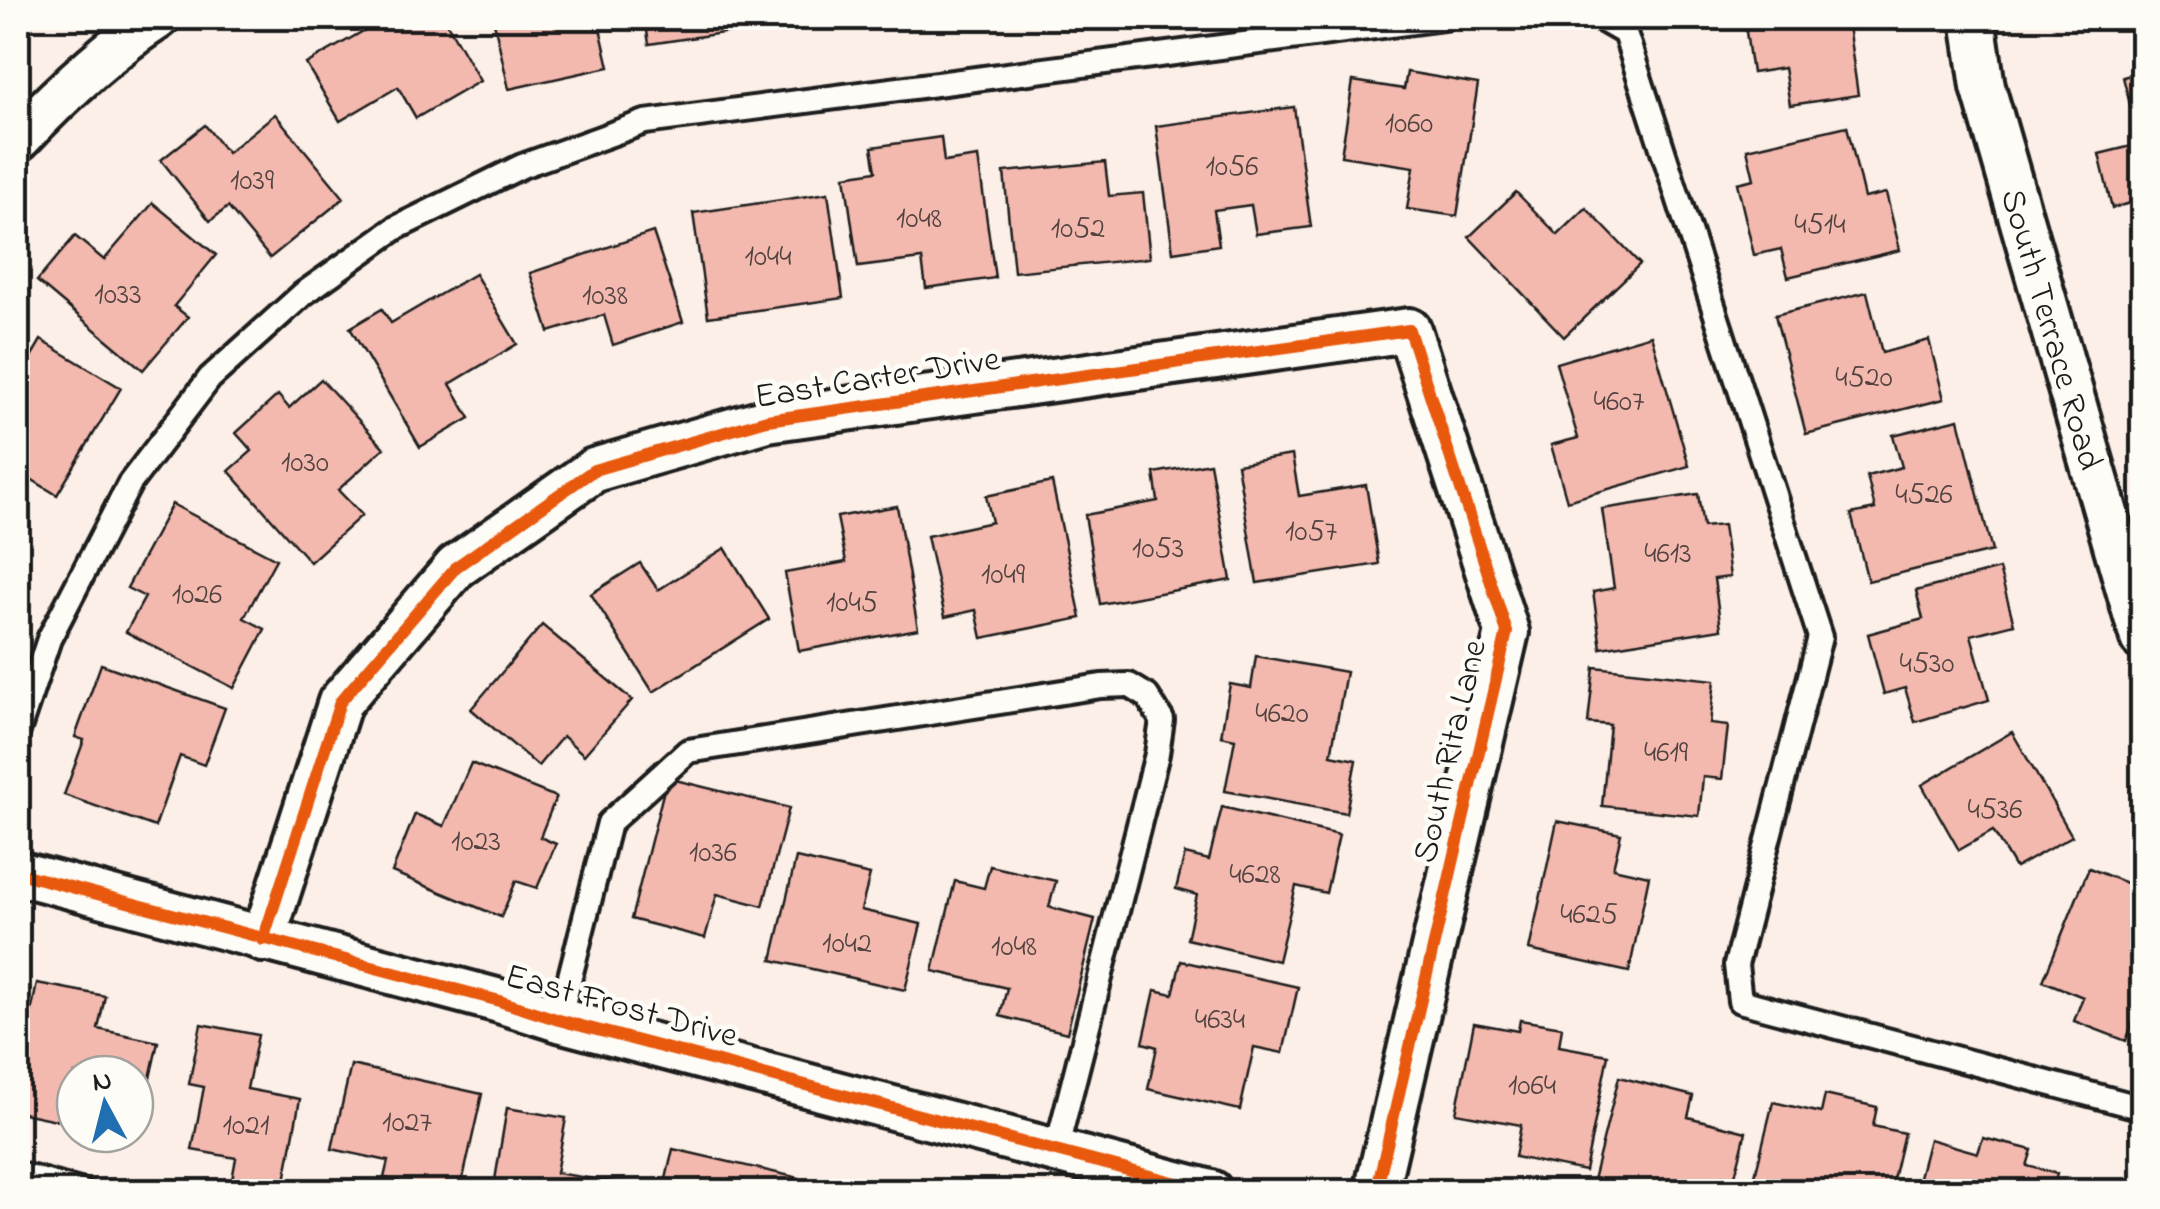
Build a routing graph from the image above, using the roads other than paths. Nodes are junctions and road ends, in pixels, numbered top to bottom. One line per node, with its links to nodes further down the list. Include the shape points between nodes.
1 (157, 18): 5 (street)
2 (1444, 18): 8 (lane, via 646,122 522,166 396,228 303,294 210,378 141,468 49,639)
3 (1599, 18): 12 (lane, via 1626,34 1820,637 1736,965 1740,1002)
4 (1973, 18): 7 (street, South Terrace Road, via 1983,88)
5 (26, 115)
6 (1409, 330): 10 (street, East Carter Drive, via 767,420 594,470 456,567 340,702); 17 (street, South Rita Lane, via 1507,632)
7 (2142, 638)
8 (18, 732)
9 (18, 874): 10 (street, East Frost Drive)
10 (263, 940): 11 (street, East Frost Drive)
11 (559, 1020): 13 (street, East Frost Drive); 13 (lane, via 609,824 688,751 1128,685 1148,696 1162,720 1157,754)
12 (2142, 1108)
13 (1056, 1150): 16 (street, East Frost Drive)
14 (18, 1174): 15 (lane)
15 (83, 1192)
16 (1211, 1192)
17 (1376, 1192)

